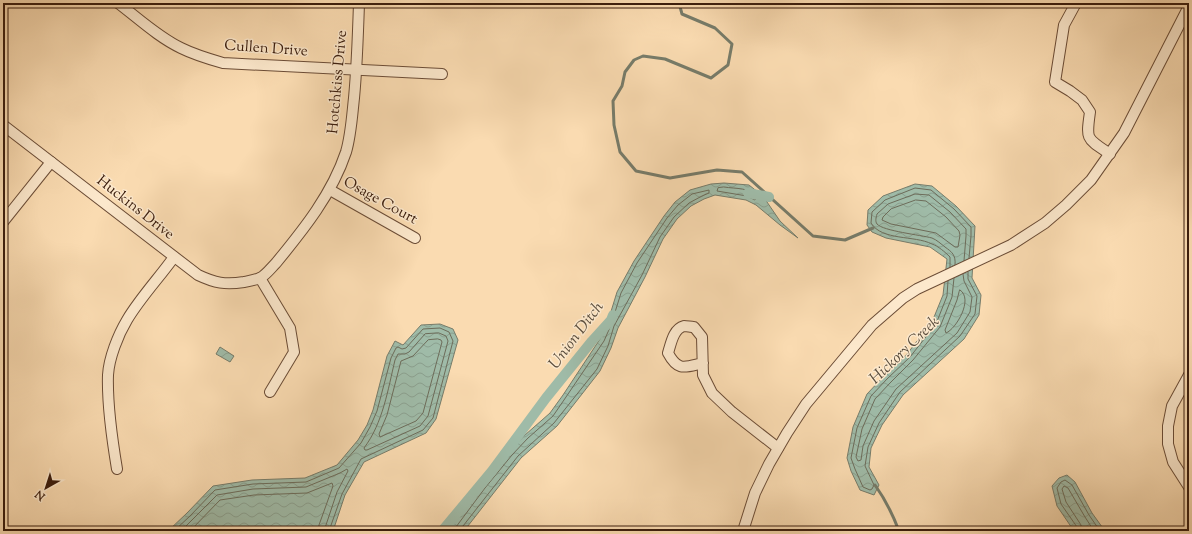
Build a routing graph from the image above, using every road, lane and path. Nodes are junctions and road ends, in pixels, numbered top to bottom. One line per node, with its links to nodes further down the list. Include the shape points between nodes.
1 (360, 3): 5 (street, Hotchkiss Drive)
2 (1076, 3): 8 (street, via 1064,25 1055,82 1082,100 1090,112 1087,131 1091,142)
3 (121, 4): 5 (street, Cullen Drive, via 180,48 223,63)
4 (1189, 6): 8 (street, via 1124,134)
5 (356, 69): 6 (street, Cullen Drive); 10 (street, Hotchkiss Drive, via 351,134)
6 (442, 74)
7 (3, 125): 9 (street, Huckins Drive)
8 (1110, 154): 18 (street, via 1091,180 1045,223 1011,245 917,289 872,325 806,404)
9 (51, 162): 11 (street); 13 (street, Huckins Drive)
10 (330, 190): 12 (street, Osage Court); 14 (street, Hotchkiss Drive, via 284,254)
11 (3, 222)
12 (415, 238)
13 (174, 257): 14 (street, Huckins Drive, via 198,275 219,283 235,284); 19 (street, via 127,321 111,362 108,374 109,402)
14 (260, 278): 17 (street, via 290,328 294,352)
15 (702, 363): 18 (street, via 703,375 712,393)
16 (1189, 375): 20 (street, via 1172,406 1168,444 1173,462)
17 (270, 392)
18 (778, 448): 21 (street, via 755,493)
19 (116, 469)
20 (1189, 487)
21 (743, 531)

